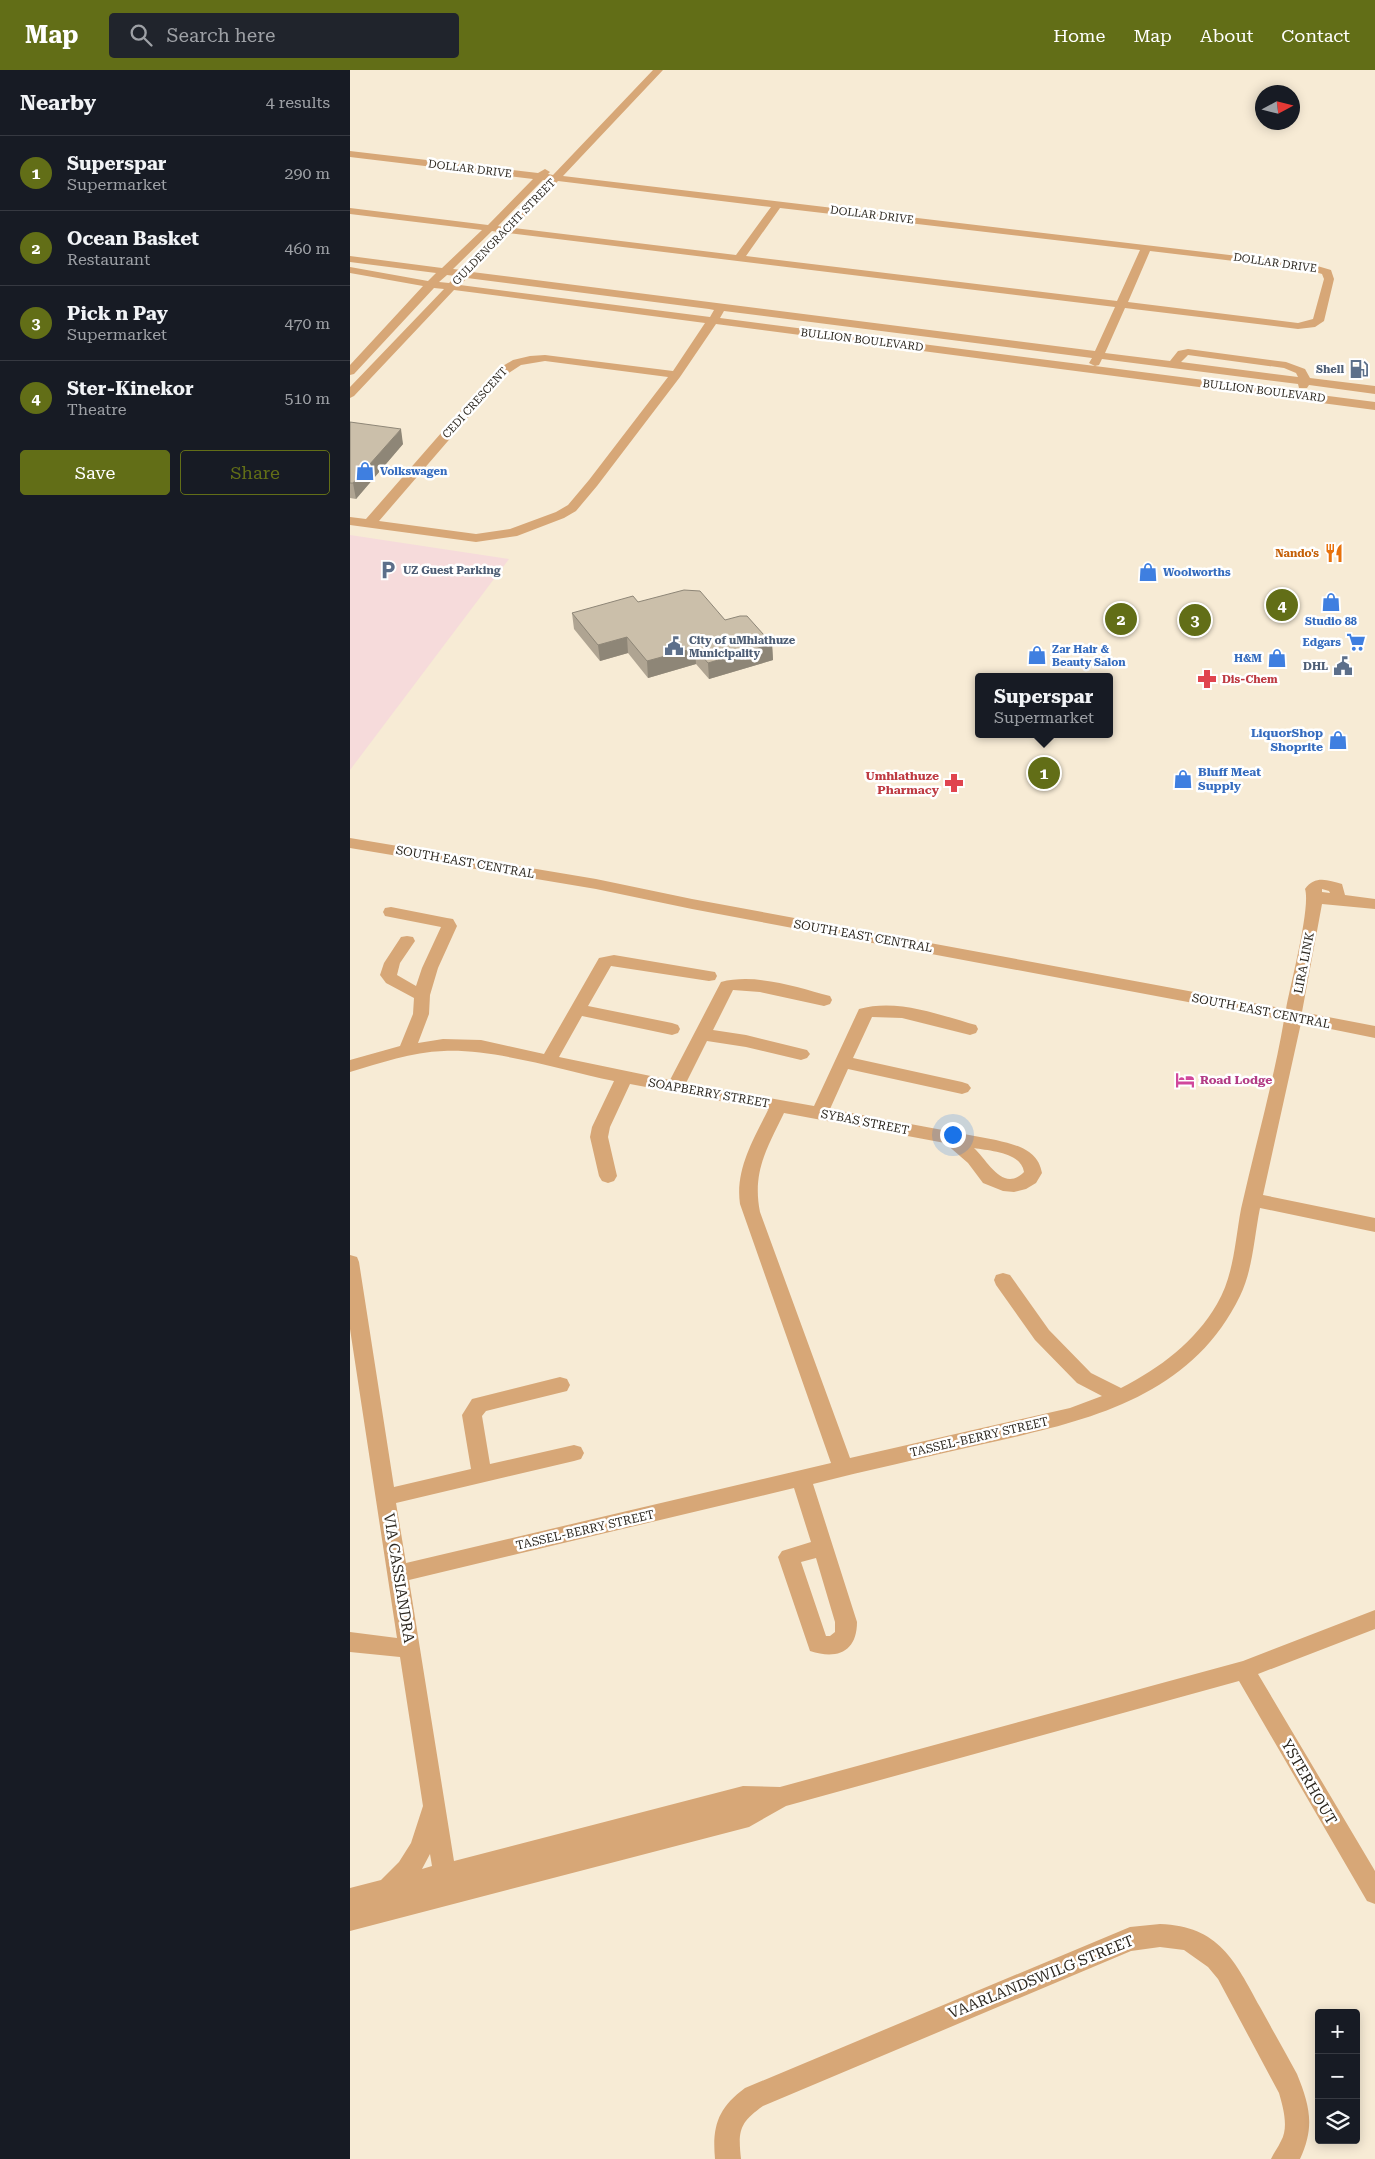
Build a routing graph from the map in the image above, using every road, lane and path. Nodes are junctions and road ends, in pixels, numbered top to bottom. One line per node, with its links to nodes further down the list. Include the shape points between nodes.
1 (645, 70): 3 (street)
2 (658, 70): 7 (street, GULDENGRACHT STREET)
3 (601, 115)
4 (350, 154): 6 (street, DOLLAR DRIVE)
5 (554, 162): 6 (street, GULDENGRACHT STREET)
6 (540, 177): 7 (street, DOLLAR DRIVE); 10 (street, GULDENGRACHT STREET)
7 (556, 178): 8 (street, DOLLAR DRIVE); 11 (street, GULDENGRACHT STREET)
8 (778, 204): 12 (street, DOLLAR DRIVE); 13 (street)
9 (350, 211): 10 (street, DOLLAR DRIVE)
10 (490, 229): 11 (street, DOLLAR DRIVE); 16 (street, GULDENGRACHT STREET)
11 (504, 231): 13 (street, DOLLAR DRIVE); 17 (street, GULDENGRACHT STREET)
12 (1147, 247): 21 (street); 21 (street, DOLLAR DRIVE, via 1322,270 1329,279 1318,321 1298,326)
13 (740, 257): 21 (street, DOLLAR DRIVE)
14 (350, 259): 16 (street, BULLION BOULEVARD)
15 (350, 270): 18 (street, BULLION BOULEVARD)
16 (445, 271): 17 (street, BULLION BOULEVARD); 19 (street, GULDENGRACHT STREET)
17 (465, 274): 20 (street, GULDENGRACHT STREET); 22 (street, BULLION BOULEVARD)
18 (388, 278): 19 (street, BULLION BOULEVARD); 23 (street, via 412,291)
19 (432, 284): 20 (street, BULLION BOULEVARD); 23 (street, GULDENGRACHT STREET)
20 (452, 286): 24 (street, BULLION BOULEVARD); 33 (street, GULDENGRACHT STREET)
21 (1120, 305): 27 (street)
22 (722, 308): 24 (street); 27 (street, BULLION BOULEVARD)
23 (408, 311): 29 (street, GULDENGRACHT STREET)
24 (714, 320): 25 (street, BULLION BOULEVARD); 26 (street)
25 (757, 326): 26 (street); 28 (street, BULLION BOULEVARD)
26 (704, 335): 30 (street)
27 (1099, 354): 28 (street); 31 (street, BULLION BOULEVARD, via 1172,364 1184,352 1205,354 1292,366 1300,371)
28 (1092, 370): 34 (street, BULLION BOULEVARD)
29 (350, 372)
30 (676, 375): 37 (street, via 581,499 560,515 512,532 476,538); 37 (street, CEDI CRESCENT, via 545,358 514,363 494,379)
31 (1305, 381): 32 (street, BULLION BOULEVARD); 34 (street)
32 (1375, 390)
33 (350, 394)
34 (1300, 396): 35 (street, BULLION BOULEVARD)
35 (1375, 406)
36 (350, 521): 37 (street)
37 (370, 523)
38 (352, 839): 48 (street, SOUTH EAST CENTRAL, via 757,906)
39 (1329, 895): 40 (street); 41 (street); 48 (street, LIRA LINK, via 1313,920)
40 (1375, 896)
41 (1375, 904)
42 (391, 912): 45 (street, via 449,926)
43 (407, 941): 45 (street, via 388,969 388,976 392,982)
44 (708, 976): 47 (street, via 609,960)
45 (422, 995): 54 (street, via 421,1014)
46 (824, 1000): 53 (street, via 754,986 730,985)
47 (578, 1010): 50 (street); 56 (street)
48 (1295, 1012): 49 (street, SOUTH EAST CENTRAL); 52 (street, SOUTH EAST CENTRAL); 66 (street, TASSEL-BERRY STREET)
49 (1375, 1022)
50 (672, 1029)
51 (970, 1029): 57 (street, via 889,1010 875,1010 864,1014)
52 (1375, 1032)
53 (701, 1034): 55 (street); 60 (street)
54 (407, 1050): 56 (street, SOAPBERRY STREET, via 443,1045 482,1046); 58 (street, SOAPBERRY STREET)
55 (801, 1054)
56 (549, 1060): 59 (street, SOAPBERRY STREET)
57 (844, 1062): 61 (street); 63 (street)
58 (350, 1066)
59 (624, 1078): 60 (street, SOAPBERRY STREET); 65 (street, via 600,1127 599,1137)
60 (675, 1087): 62 (street, SOAPBERRY STREET)
61 (962, 1088)
62 (779, 1105): 63 (street, SYBAS STREET); 73 (street, SOAPBERRY STREET, via 763,1138 748,1179 747,1192 751,1212)
63 (820, 1113): 64 (street, SYBAS STREET)
64 (951, 1138)
65 (608, 1176)
66 (1252, 1200): 67 (street); 71 (street, TASSEL-BERRY STREET, via 1237,1280 1215,1322 1180,1362 1159,1378)
67 (1375, 1225)
68 (351, 1274): 76 (street, VIA CASSIANDRA)
69 (1003, 1280): 71 (street, via 1042,1335 1084,1378)
70 (560, 1385): 74 (street, via 479,1405 474,1410 472,1415)
71 (1122, 1397): 73 (street, TASSEL-BERRY STREET, via 1071,1416)
72 (574, 1453): 74 (street)
73 (843, 1468): 75 (street, TASSEL-BERRY STREET)
74 (482, 1474): 76 (street)
75 (801, 1478): 77 (street); 78 (street, TASSEL-BERRY STREET)
76 (386, 1497): 78 (street, VIA CASSIANDRA)
77 (822, 1548)
78 (398, 1574): 81 (street, VIA CASSIANDRA)
79 (1375, 1619): 82 (street)
80 (350, 1642): 81 (street)
81 (410, 1650): 83 (street, VIA CASSIANDRA)
82 (1244, 1670): 84 (street, via 780,1797 749,1816); 86 (street, YSTERHOUT)
83 (434, 1802): 84 (street, VIA CASSIANDRA); 85 (street, via 423,1848 417,1859)
84 (447, 1884): 85 (street); 88 (street)
85 (386, 1890): 87 (street)
86 (1375, 1893)
87 (350, 1899)
88 (350, 1919)
89 (728, 2159): 90 (street, VAARLANDSWILG STREET, via 728,2128 732,2116 754,2097 1130,1939 1168,1935 1202,1946 1227,1971 1288,2083 1297,2120 1296,2139)
90 (1284, 2159)

